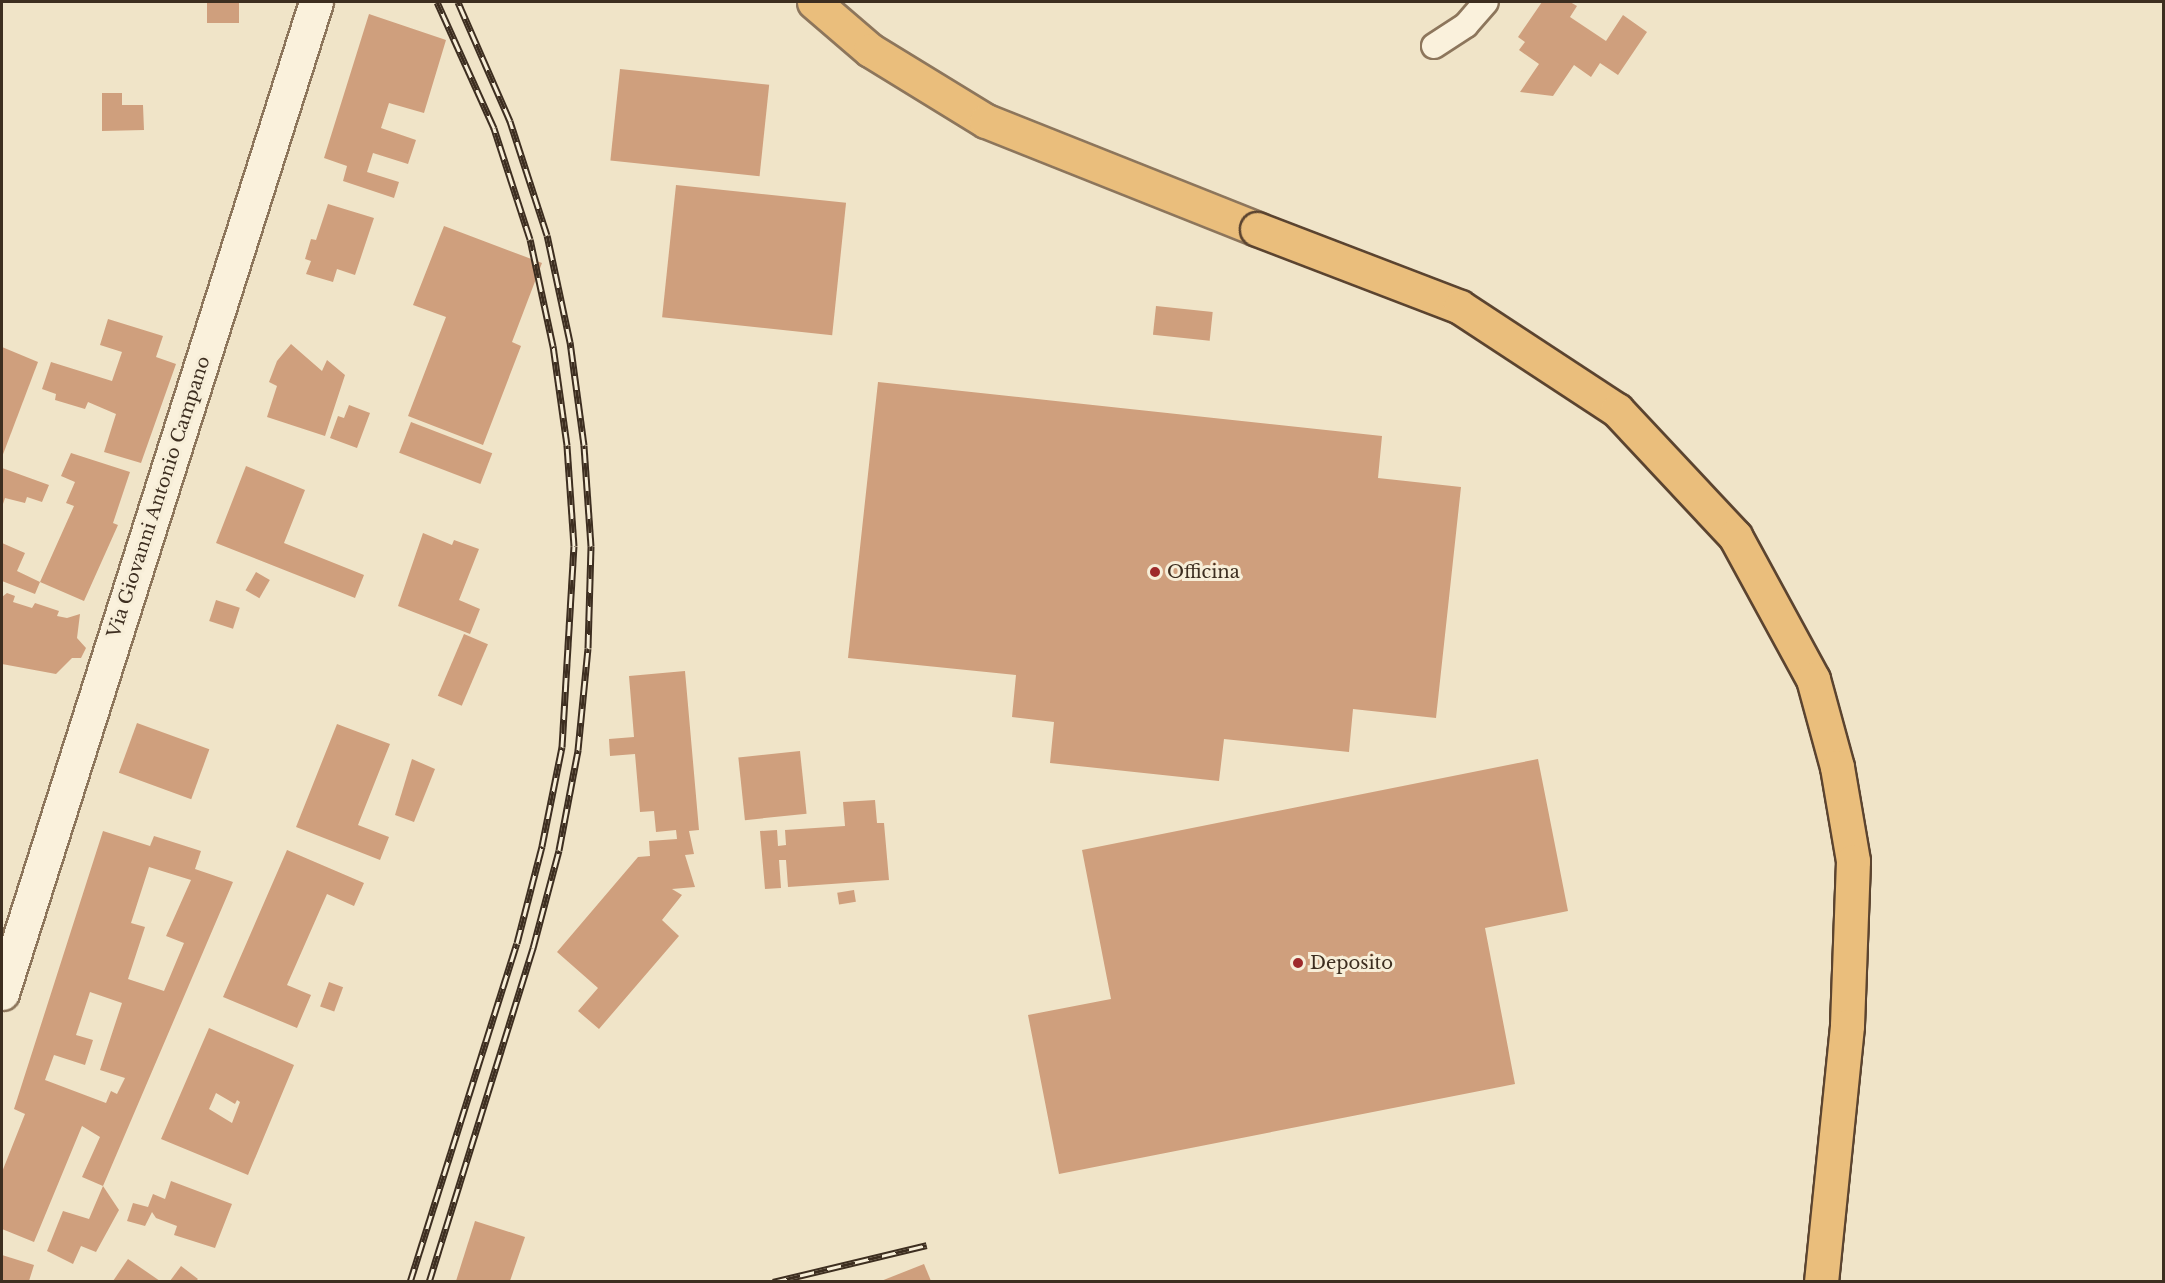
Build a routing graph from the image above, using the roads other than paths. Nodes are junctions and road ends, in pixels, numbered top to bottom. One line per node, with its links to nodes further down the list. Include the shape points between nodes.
1 (316, 2): 5 (main road, Via Giovanni Antonio Campano)
2 (814, 2): 6 (highway, bridge, via 870,50 986,121 1460,307 1617,410 1735,536 1813,679 1837,767 1853,861 1847,1026)
3 (1486, 2): 4 (street, via 1466,25)
4 (1434, 46)
5 (2, 993)
6 (1821, 1281)

